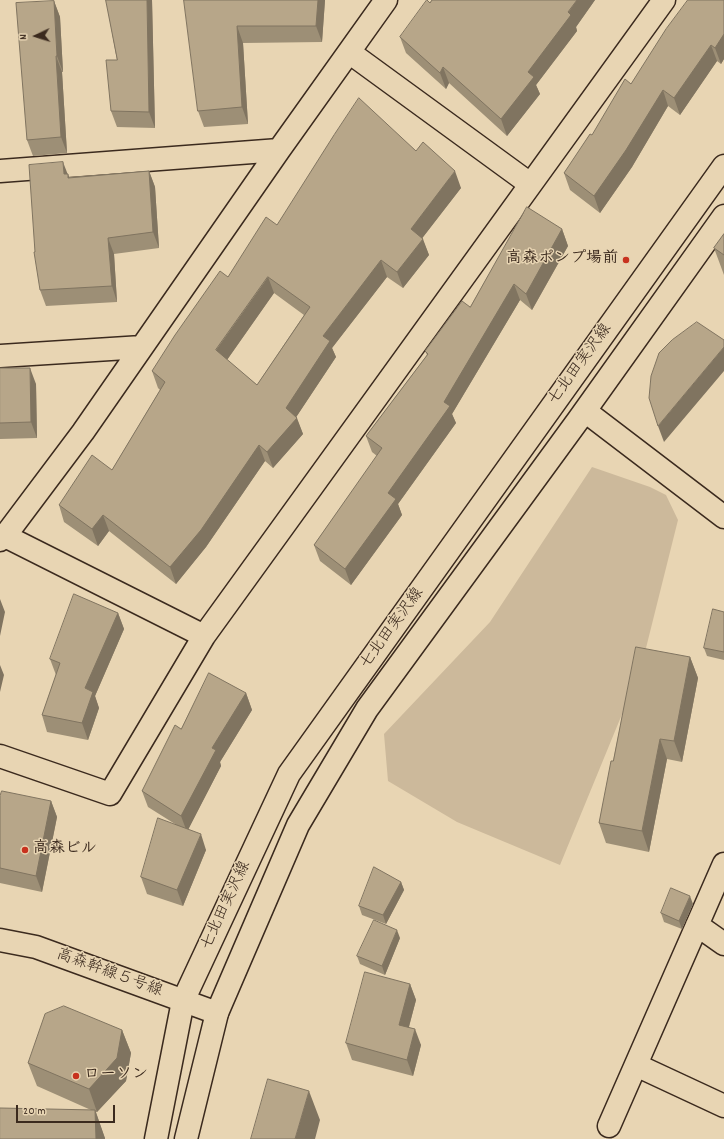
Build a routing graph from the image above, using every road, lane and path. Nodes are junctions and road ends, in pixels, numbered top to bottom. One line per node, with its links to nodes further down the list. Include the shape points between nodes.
1 (386, 0): 3 (street)
2 (664, 0): 7 (street)
3 (349, 52): 4 (street); 7 (street)
4 (279, 150): 6 (street); 9 (street)
5 (724, 166): 20 (street, 七北田実沢線, via 289,774)
6 (0, 171)
7 (530, 184): 14 (street)
8 (724, 216): 11 (street)
9 (142, 348): 10 (street); 13 (street, via 83,432)
10 (0, 356)
11 (585, 412): 12 (street); 21 (street, via 367,709 298,825)
12 (724, 517)
13 (2, 538): 14 (street)
14 (204, 636): 15 (street, via 110,794)
15 (0, 756)
16 (724, 864): 17 (street)
17 (697, 925): 19 (street); 22 (street)
18 (0, 940): 20 (street, 高森幹線５号線, via 36,947)
19 (724, 944)
20 (183, 1000): 21 (street, 高森幹線５号線); 25 (street, 七北田実沢線)
21 (217, 1013): 26 (street)
22 (636, 1065): 23 (street); 24 (street)
23 (724, 1106)
24 (609, 1126)
25 (156, 1139)
26 (186, 1139)

